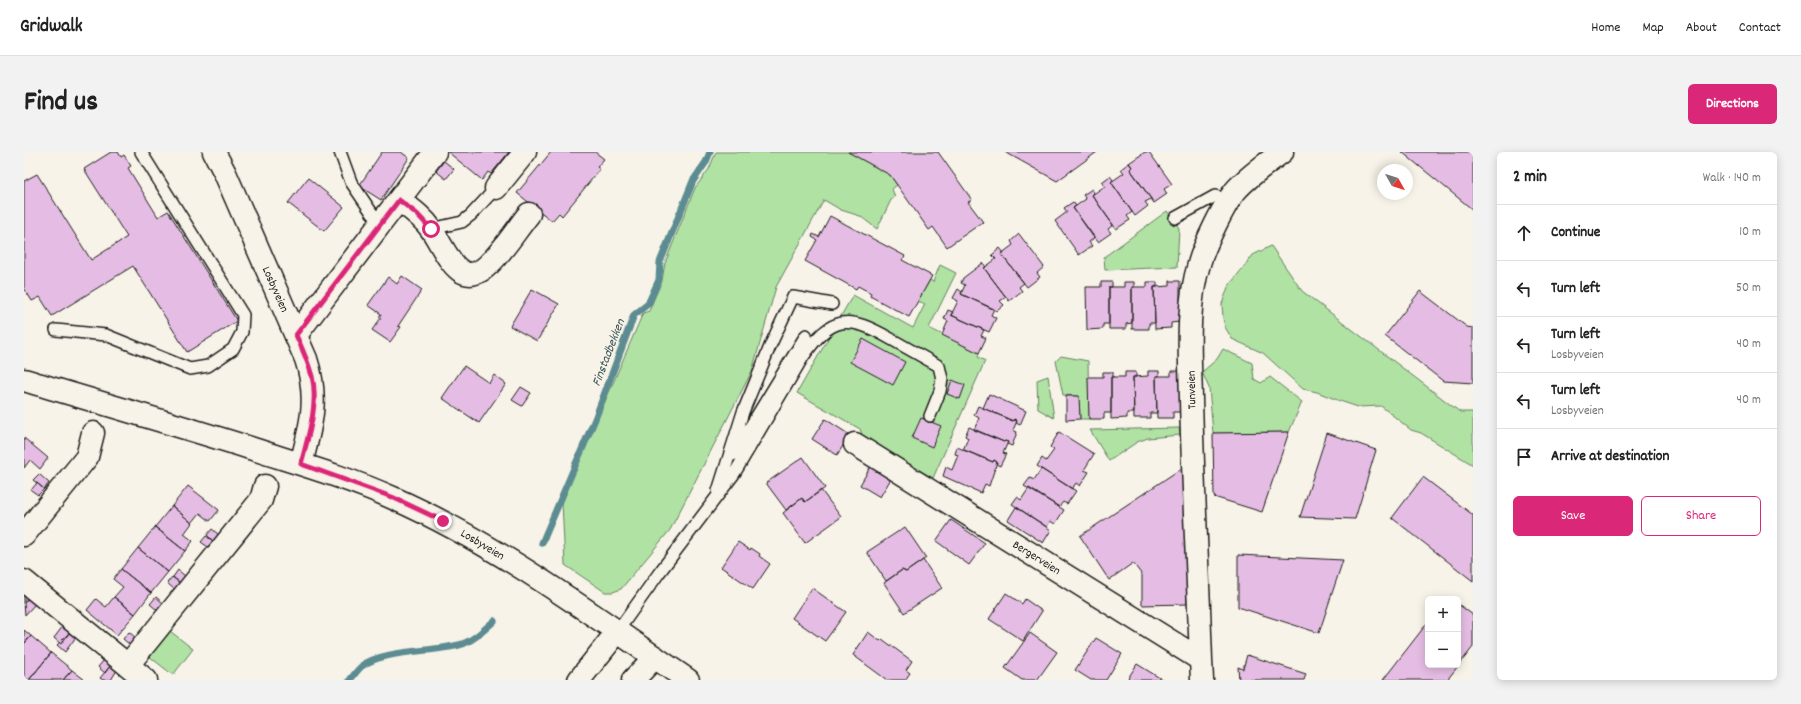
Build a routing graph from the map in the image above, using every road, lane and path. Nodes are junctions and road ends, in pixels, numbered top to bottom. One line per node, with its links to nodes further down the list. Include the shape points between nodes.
1 (141, 152): 15 (lane, via 243,315 242,332 233,349 208,366 190,369 106,335)
2 (214, 152): 16 (street, Losbyveien)
3 (340, 152): 12 (lane, via 351,182)
4 (435, 152): 8 (street)
5 (525, 152): 7 (street)
6 (1282, 152): 9 (street, Tunveien, via 1237,189)
7 (496, 188): 13 (lane, via 462,222)
8 (399, 200): 12 (street); 13 (street)
9 (1230, 200): 11 (lane, via 1215,196); 31 (street, Tunveien, via 1199,263 1191,296 1192,422)
10 (529, 214): 13 (street, via 489,264 480,271 471,273 463,273 456,268)
11 (1175, 218)
12 (382, 223): 16 (street)
13 (431, 229)
14 (832, 304): 23 (lane, via 793,297 743,412)
15 (56, 330)
16 (296, 335): 22 (street, Losbyveien, via 312,377 314,396)
17 (806, 335): 23 (lane)
18 (24, 380): 22 (street)
19 (930, 416): 25 (lane, via 940,391 940,366 863,324 844,322 833,326 812,344 738,468)
20 (93, 433): 26 (street, via 87,457)
21 (855, 444): 31 (street, Bergerveien)
22 (301, 464): 28 (street, Losbyveien, via 392,497 462,532 564,595)
23 (726, 468): 25 (lane)
24 (265, 486): 30 (street, via 261,500)
25 (716, 499): 28 (lane)
26 (24, 535)
27 (24, 581): 30 (street)
28 (617, 632): 29 (street, Losbyveien); 33 (street)
29 (655, 657): 34 (street); 35 (street, Losbyveien)
30 (128, 665): 32 (street)
31 (1201, 670)
32 (146, 680)
33 (579, 680)
34 (633, 680)
35 (688, 680)

